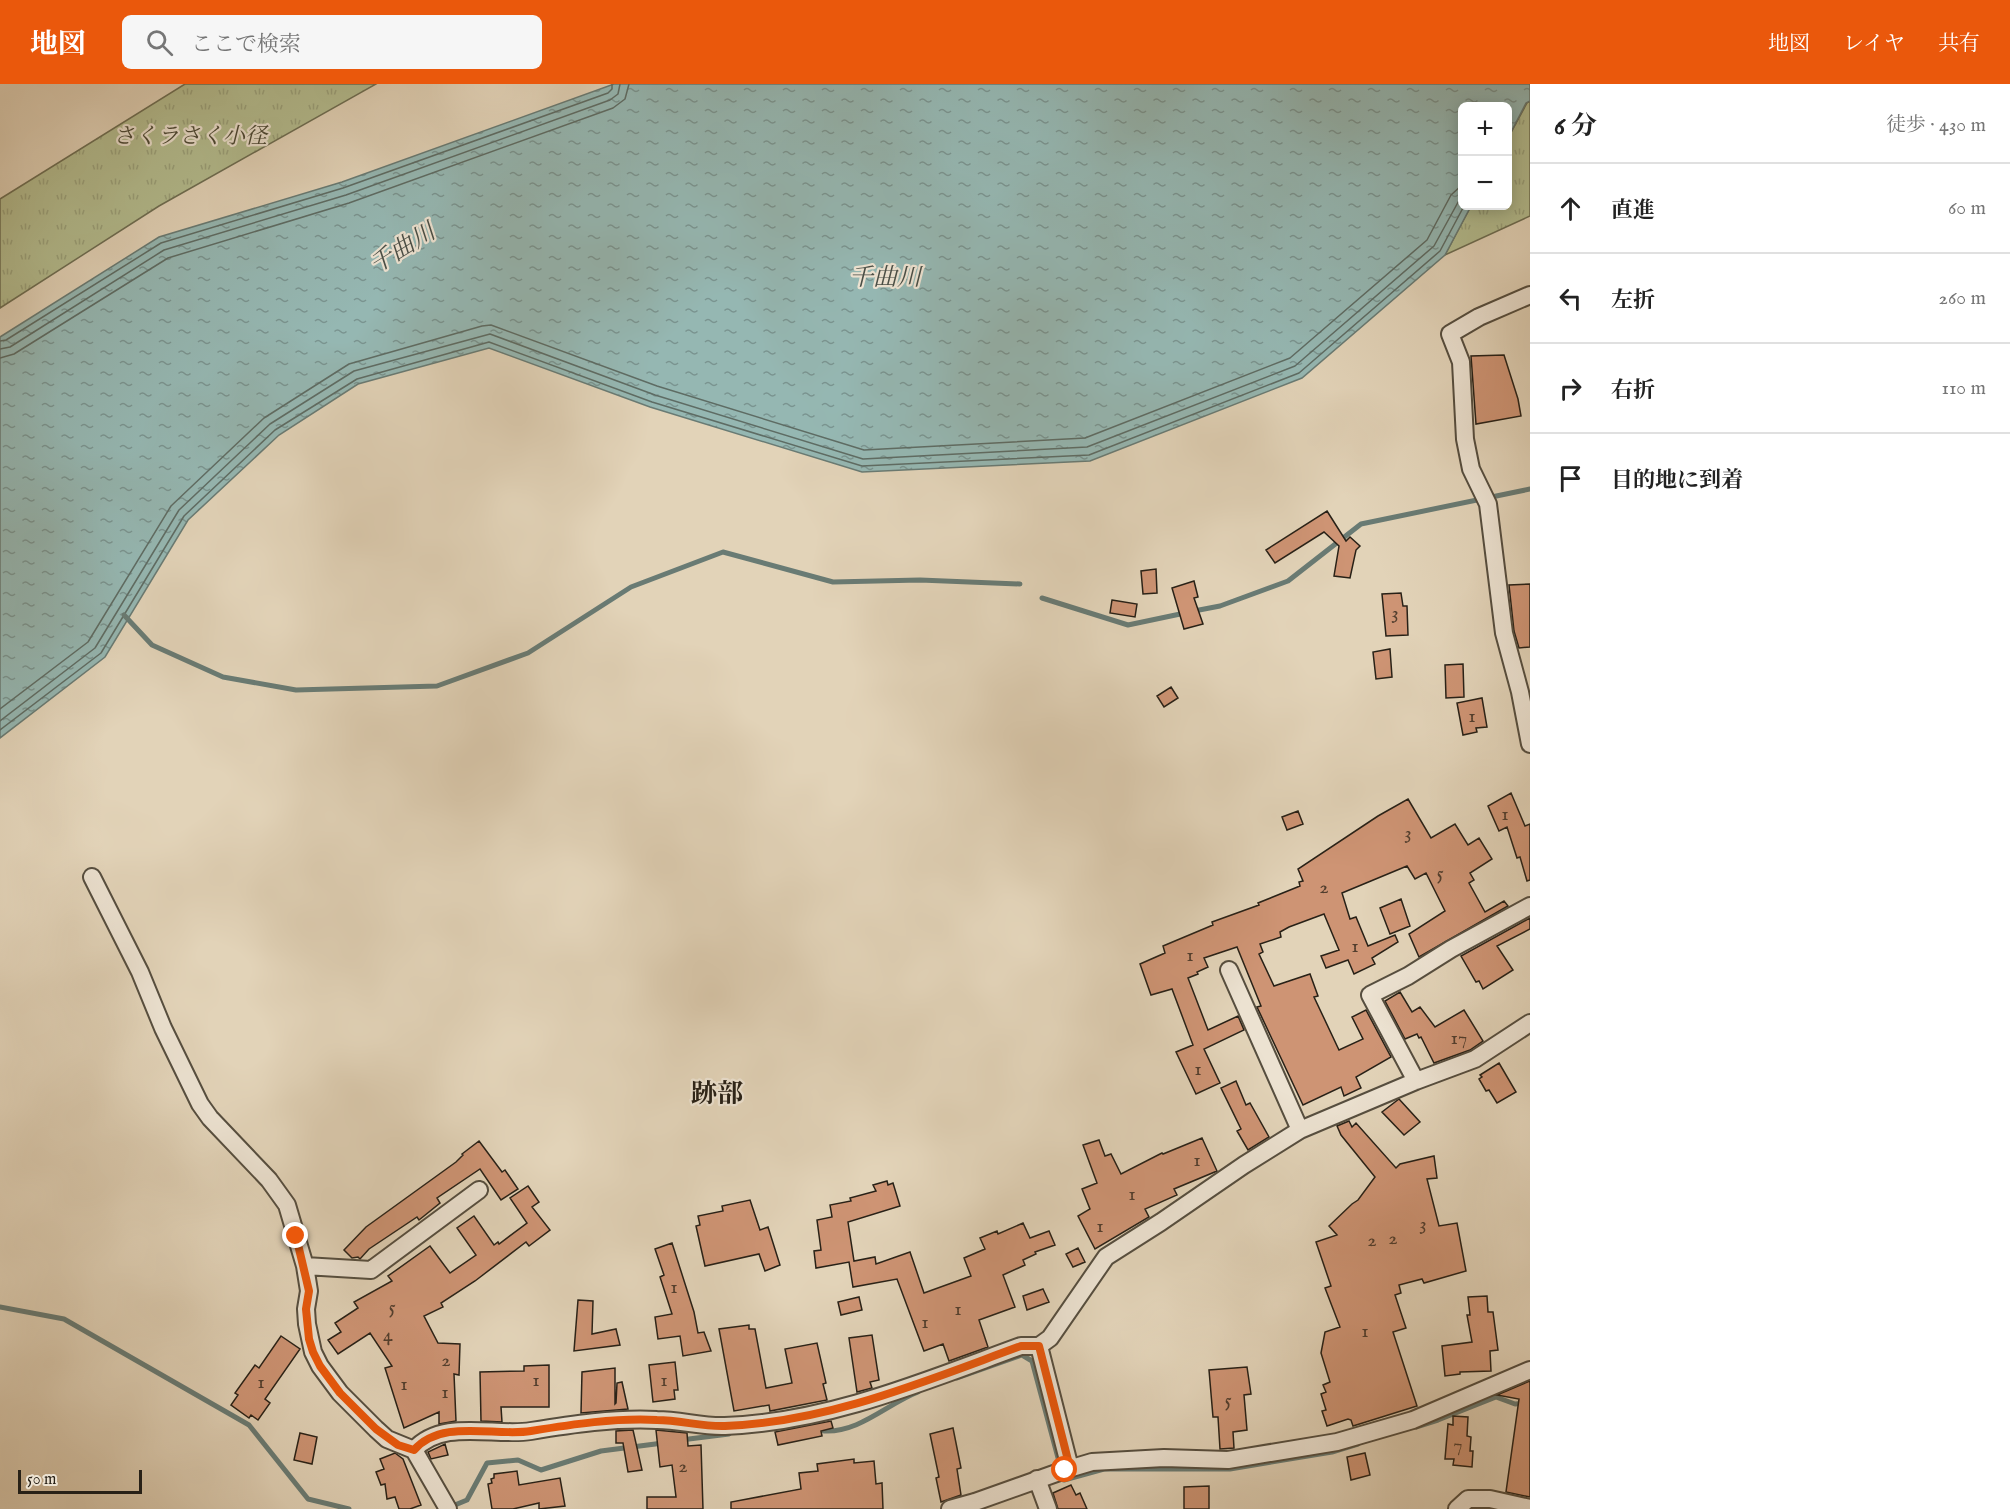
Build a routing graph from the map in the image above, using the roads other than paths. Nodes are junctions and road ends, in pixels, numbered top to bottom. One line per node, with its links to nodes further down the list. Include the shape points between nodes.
1 (1530, 295): 2 (street, via 1450,334 1461,362 1465,439 1471,469 1488,504 1504,633)
2 (1530, 744)
3 (92, 877): 10 (street, via 200,1104 287,1205)
4 (1530, 906): 7 (street, via 1370,995)
5 (1229, 970): 8 (street)
6 (1530, 1023): 7 (street, via 1474,1059)
7 (1416, 1081): 8 (street)
8 (1300, 1130): 11 (street, via 1106,1257 1050,1338)
9 (479, 1190): 10 (street, via 371,1270)
10 (304, 1266): 13 (street, via 309,1291 307,1324 320,1366 376,1429 393,1442)
11 (1039, 1346): 13 (street, via 1021,1346 867,1401 803,1417 724,1426 658,1420 593,1421 520,1433 444,1433 421,1442); 14 (street)
12 (1530, 1370): 14 (street, via 1413,1420 1337,1443 1228,1460 1092,1462)
13 (414, 1450): 16 (street)
14 (1063, 1471): 15 (street)
15 (1037, 1479): 18 (street); 19 (street)
16 (447, 1507)
17 (1530, 1508): 20 (street, via 1490,1499 1468,1499)
18 (950, 1509)
19 (1048, 1509)
20 (1457, 1509)

